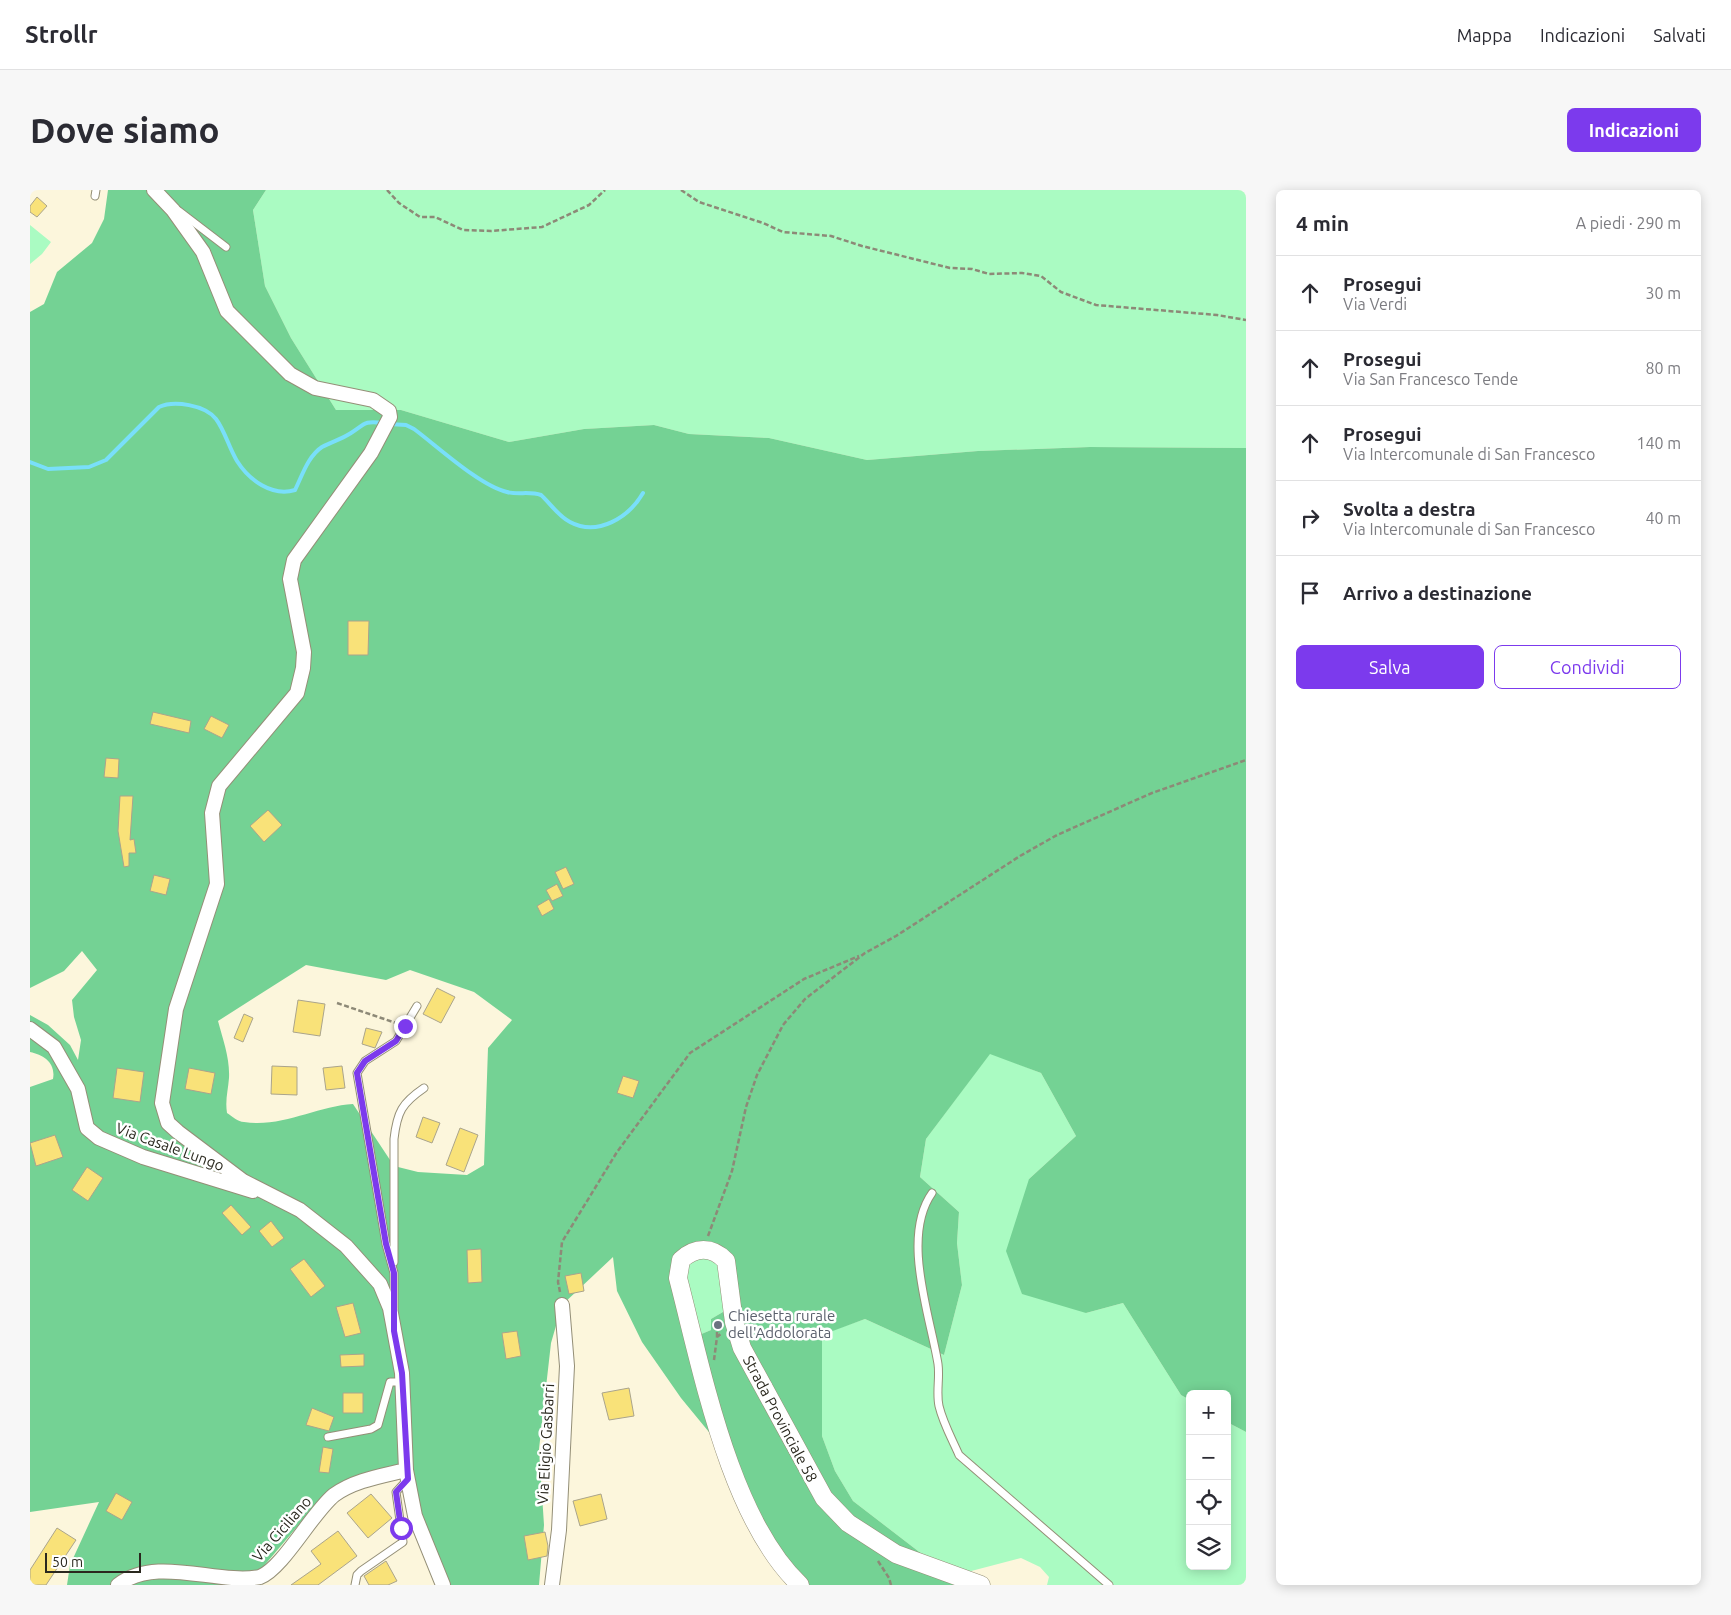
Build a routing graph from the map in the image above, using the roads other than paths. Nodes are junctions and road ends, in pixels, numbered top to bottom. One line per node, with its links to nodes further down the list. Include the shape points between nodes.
1 (157, 193): 2 (lane); 7 (street, via 203,252 227,311 290,374 315,388 372,400 388,411 390,417 371,453 294,560 290,579 304,652 299,684 297,692 219,786 212,814 217,884 176,1009 166,1075 162,1103 168,1123 243,1181)
2 (226, 247)
3 (418, 1006): 8 (lane, via 396,1041 365,1061 357,1073 386,1244)
4 (30, 1029): 7 (street, Via Casale Lungo, via 54,1047 78,1089 87,1128 99,1138 143,1157 229,1186)
5 (424, 1088): 8 (lane, via 408,1099 396,1121)
6 (932, 1193): 20 (lane, via 924,1205 918,1248 938,1366 939,1405 959,1455)
7 (272, 1196): 10 (street, via 300,1210 346,1246 380,1284 390,1308)
8 (394, 1273): 10 (lane)
9 (562, 1305): 17 (street, Via Eligio Gasbarri, via 567,1366 559,1530)
10 (394, 1331): 11 (street)
11 (402, 1382): 12 (lane, via 390,1382 378,1425); 13 (street)
12 (328, 1437)
13 (407, 1474): 14 (street, Via Ciciliano, via 348,1486 317,1512 281,1558 262,1576 240,1580 152,1573 137,1574); 15 (lane, via 396,1492 403,1542 361,1571); 16 (street, via 416,1521)
14 (118, 1585)
15 (355, 1585)
16 (444, 1585)
17 (552, 1585)
18 (800, 1585): 19 (street, Strada Provinciale 58, via 762,1539 727,1454 710,1397 678,1278 681,1260 703,1249 726,1261 734,1322 749,1362 814,1482 834,1509 848,1523 896,1554)
19 (981, 1585)
20 (1109, 1585)

